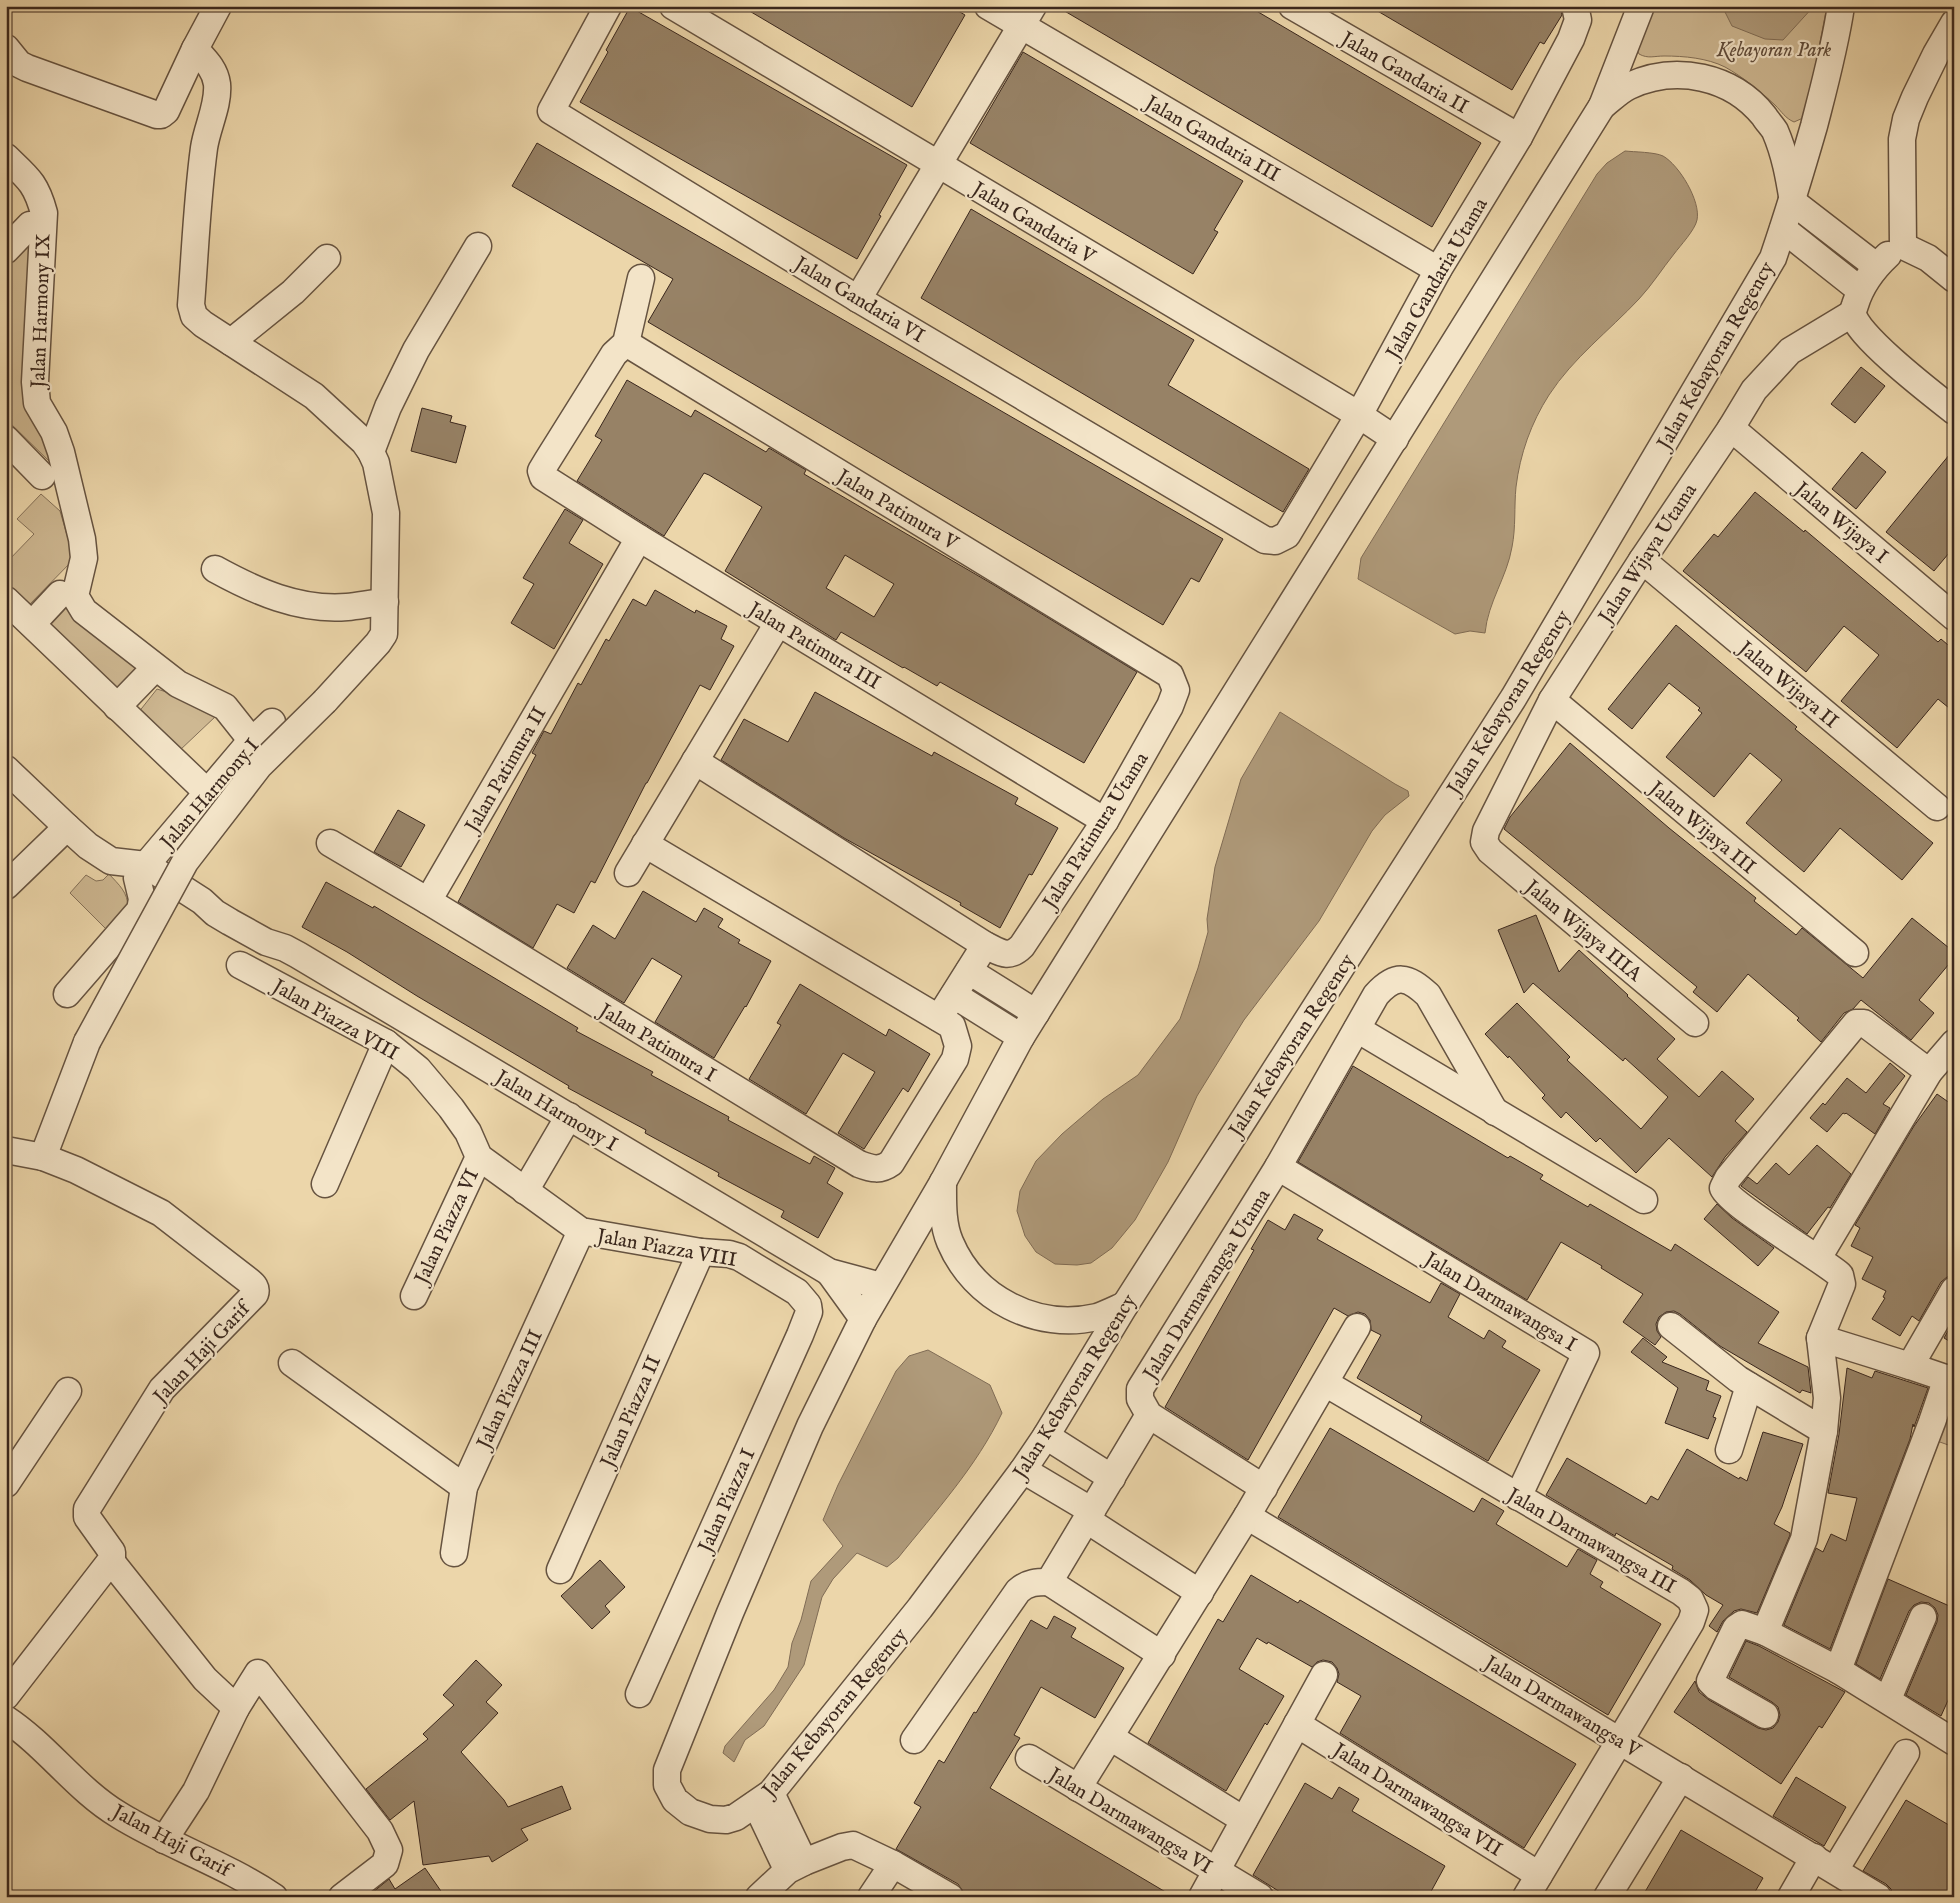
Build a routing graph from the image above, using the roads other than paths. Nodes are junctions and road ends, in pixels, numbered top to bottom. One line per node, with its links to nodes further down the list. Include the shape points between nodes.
1 (218, 6): 12 (street)
2 (608, 6): 29 (street, Jalan Gandaria VI, via 550,111)
3 (672, 6): 17 (street, Jalan Gandaria V)
4 (988, 6): 9 (street, Jalan Gandaria III)
5 (1292, 6): 15 (street, Jalan Gandaria II)
6 (1574, 6): 15 (street, Jalan Gandaria Utama, via 1578,20 1571,39)
7 (1641, 6): 14 (street, Jalan Kebayoran Regency)
8 (1841, 6): 18 (street, Jalan Kebayoran Regency, via 1823,91)
9 (1027, 16): 17 (street); 26 (street, Jalan Gandaria III)
10 (1954, 22): 13 (street)
11 (6, 48): 12 (street, via 19,64 27,68 157,115 166,111)
12 (195, 50): 31 (street, via 210,66 217,86 204,147 191,305 194,316)
13 (1945, 61): 22 (street, via 1906,119 1902,139)
14 (1602, 106): 18 (street, via 1628,86 1660,75 1694,75 1726,84 1754,104 1774,130 1786,161); 37 (street, Jalan Kebayoran Regency)
15 (1519, 137): 26 (street, Jalan Gandaria Utama)
16 (6, 157): 55 (street, Jalan Harmony IX, via 30,179 39,194 44,213 36,403 54,432 61,452 82,539 84,558 75,596 84,611 178,684 225,707)
17 (938, 165): 29 (street); 34 (street, Jalan Gandaria V)
18 (1793, 202): 20 (street, Jalan Kebayoran Regency); 25 (street)
19 (30, 225): 23 (street)
20 (1783, 229): 30 (street); 101 (street, Jalan Kebayoran Regency, via 1773,258 1514,697)
21 (478, 246): 38 (street, via 416,350 388,407)
22 (1903, 246): 25 (street, Jalan Wijaya Utama); 28 (street, via 1928,258)
23 (6, 250)
24 (327, 258): 31 (street, via 293,292)
25 (1876, 266): 30 (street, Jalan Wijaya Utama)
26 (1438, 270): 34 (street, Jalan Gandaria Utama)
27 (641, 278): 32 (street)
28 (1954, 279)
29 (858, 299): 41 (street, Jalan Gandaria VI, via 1265,540)
30 (1856, 302): 33 (street, via 1858,325); 35 (street, Jalan Wijaya Utama, via 1790,351 1754,390)
31 (232, 342): 38 (street, via 314,396)
32 (626, 343): 40 (street, Jalan Patimura III, via 614,354 541,471 543,478); 50 (street, Jalan Patimura V)
33 (1954, 411)
34 (1359, 414): 37 (street, Jalan Gandaria V); 41 (street, Jalan Gandaria Utama, via 1286,535)
35 (1731, 428): 42 (street, Jalan Wijaya Utama); 47 (street, Jalan Wijaya I)
36 (6, 439): 39 (street)
37 (1395, 439): 75 (street, Jalan Kebayoran Regency)
38 (371, 452): 46 (street, via 386,513)
39 (42, 476)
40 (639, 538): 48 (street, Jalan Patimura III); 68 (street, Jalan Patimura II)
41 (1275, 541)
42 (1642, 560): 52 (street, Jalan Wijaya Utama); 59 (street, Jalan Wijaya II)
43 (215, 569): 46 (street, via 268,595 307,606 345,607)
44 (60, 594): 49 (street)
45 (6, 600): 49 (street)
46 (385, 602): 86 (street, bridge, via 381,639 259,766 185,862 87,1042)
47 (1954, 616)
48 (778, 623): 56 (street); 60 (street, Jalan Patimura III)
49 (32, 624): 53 (street)
50 (1170, 675): 60 (street, Jalan Patimura Utama, via 1176,690 1170,706)
51 (148, 676): 53 (street)
52 (1552, 700): 62 (street, Jalan Wijaya Utama); 70 (street, Jalan Wijaya III)
53 (117, 707): 58 (street)
54 (272, 722): 55 (street, Jalan Harmony I)
55 (252, 741): 58 (street, Jalan Harmony I)
56 (695, 761): 64 (street); 69 (street, Jalan Patimura Utama)
57 (6, 769): 61 (street, Jalan Harmony I)
58 (208, 793): 65 (street, Jalan Harmony I)
59 (1937, 807)
60 (1105, 821): 69 (street, Jalan Patimura Utama, via 1022,946 1015,953 1006,955)
61 (67, 827): 65 (street, Jalan Harmony I, via 111,861); 67 (street)
62 (1486, 831): 77 (street, Jalan Wijaya IIIA, via 1484,842 1490,851)
63 (330, 843): 68 (street)
64 (645, 844): 66 (street); 76 (street)
65 (146, 865): 73 (street, Jalan Harmony I, via 137,878 142,899 140,910); 84 (street, Jalan Harmony I, via 202,901 228,902 254,917 272,930 285,948)
66 (628, 873)
67 (6, 886)
68 (428, 901): 76 (street, Jalan Patimura I, via 870,1168 884,1168 891,1162 957,1053 952,1026)
69 (985, 945): 72 (street)
70 (1855, 953)
71 (240, 965): 81 (street, Jalan Piazza VIII)
72 (969, 971): 74 (street); 75 (street)
73 (67, 994)
74 (954, 995): 76 (street); 79 (street)
75 (1036, 1013): 79 (street, Jalan Kebayoran Regency)
76 (939, 1018)
77 (1695, 1023)
78 (1357, 1029): 83 (street); 83 (street, Jalan Darmawangsa Utama, via 1385,985 1398,978 1417,985 1428,995); 88 (street, Jalan Darmawangsa Utama)
79 (1021, 1037): 89 (street, Jalan Kebayoran Regency)
80 (1954, 1043): 82 (street)
81 (386, 1044): 87 (street, Jalan Piazza VIII, via 418,1069 451,1108 468,1132); 90 (street)
82 (1929, 1072): 95 (street); 95 (street, via 1864,1023 1856,1023 1726,1182 1724,1191 1735,1202)
83 (1495, 1112): 92 (street)
84 (569, 1116): 91 (street); 96 (street, Jalan Harmony I)
85 (6, 1150): 86 (street)
86 (43, 1157): 125 (street, Jalan Haji Garif, via 162,1213 249,1281 256,1291 162,1389 87,1509 87,1517 112,1552)
87 (479, 1157): 91 (street, Jalan Piazza VIII); 99 (street, Jalan Piazza VI)
88 (1278, 1167): 112 (street, Jalan Darmawangsa Utama, via 1140,1390 1140,1399); 121 (street, Jalan Darmawangsa I, via 1586,1352)
89 (942, 1182): 97 (street, Jalan Kebayoran Regency); 101 (street, via 943,1212 950,1241 964,1268 984,1290 1009,1307 1038,1318 1067,1320 1097,1316)
90 (325, 1184)
91 (525, 1191): 93 (street, Jalan Piazza VIII)
92 (1644, 1200)
93 (581, 1231): 94 (street, Jalan Piazza VIII); 119 (street, Jalan Piazza III)
94 (701, 1252): 100 (street, Jalan Piazza VIII, via 739,1257 797,1292); 126 (street, Jalan Piazza II)
95 (1818, 1258): 105 (street, via 1842,1280)
96 (829, 1272): 97 (street, Jalan Harmony I); 102 (street, Jalan Harmony I)
97 (881, 1286): 102 (street, Jalan Kebayoran Regency)
98 (1954, 1290): 107 (street)
99 (414, 1296)
100 (808, 1304): 134 (street, Jalan Piazza I, via 809,1312 800,1335)
101 (1125, 1305): 114 (street, Jalan Kebayoran Regency)
102 (863, 1319): 149 (street, Jalan Kebayoran Regency, via 810,1426 667,1770 668,1785 675,1800 690,1812 710,1819 736,1817)
103 (1671, 1326): 110 (street)
104 (1357, 1327): 109 (street)
105 (1820, 1338): 107 (street); 113 (street, via 1827,1398)
106 (292, 1363): 119 (street)
107 (1910, 1366): 108 (street)
108 (1950, 1380): 132 (street)
109 (1325, 1383): 120 (street); 121 (street, Jalan Darmawangsa III)
110 (1748, 1386): 113 (street); 115 (street)
111 (68, 1391): 118 (street)
112 (1150, 1415): 117 (street); 120 (street)
113 (1824, 1431): 130 (street, via 1804,1539)
114 (1046, 1436): 116 (street, Jalan Kebayoran Regency); 117 (street)
115 (1729, 1450)
116 (1023, 1470): 122 (street); 149 (street, Jalan Kebayoran Regency, via 920,1608)
117 (1112, 1478): 122 (street)
118 (6, 1484)
119 (464, 1487): 124 (street, Jalan Piazza III)
120 (1264, 1488): 123 (street)
121 (1518, 1497): 143 (street, Jalan Darmawangsa III, via 1681,1592 1690,1599 1695,1610 1691,1622)
122 (1089, 1516): 127 (street); 128 (street)
123 (1247, 1516): 128 (street); 143 (street, Jalan Darmawangsa V)
124 (454, 1553)
125 (111, 1561): 135 (street); 137 (street, via 206,1678)
126 (560, 1570)
127 (1050, 1582): 131 (street); 142 (street, via 1034,1582 1018,1591)
128 (1200, 1593): 131 (street)
129 (1923, 1617): 136 (street)
130 (1765, 1632): 132 (street); 138 (street, via 1747,1624 1738,1625 1710,1681)
131 (1162, 1655): 141 (street)
132 (1838, 1670): 136 (street)
133 (1324, 1675): 140 (street)
134 (639, 1694)
135 (6, 1696)
136 (1888, 1699): 144 (street)
137 (236, 1708): 151 (street, via 196,1791); 158 (street, via 258,1673 380,1831 388,1850 385,1864)
138 (1765, 1714)
139 (6, 1719): 151 (street, Jalan Haji Garif, via 110,1809)
140 (1297, 1724): 150 (street); 156 (street, Jalan Darmawangsa VII)
141 (1110, 1737): 148 (street); 150 (street)
142 (914, 1740)
143 (1620, 1740): 147 (street, Jalan Darmawangsa V); 156 (street, Jalan Darmawangsa III)
144 (1953, 1741)
145 (1906, 1754): 152 (street)
146 (1029, 1758): 148 (street, Jalan Darmawangsa VI)
147 (1681, 1777): 152 (street, Jalan Darmawangsa V); 165 (street)
148 (1078, 1788): 155 (street, Jalan Darmawangsa VI)
149 (764, 1799): 154 (street)
150 (1244, 1820): 155 (street)
151 (164, 1840): 157 (street, Jalan Haji Garif, via 252,1882)
152 (1825, 1863): 166 (street); 167 (street, Jalan Darmawangsa V)
153 (893, 1864): 154 (street, via 853,1846 842,1847); 160 (street); 161 (street)
154 (796, 1866): 159 (street)
155 (1216, 1870): 162 (street); 163 (street, Jalan Darmawangsa VI)
156 (1539, 1874): 164 (street, Jalan Darmawangsa III)
157 (274, 1897)
158 (342, 1897)
159 (759, 1897)
160 (871, 1897)
161 (950, 1897)
162 (1202, 1897)
163 (1260, 1897)
164 (1526, 1897)
165 (1608, 1897)
166 (1791, 1897)
167 (1878, 1897)

